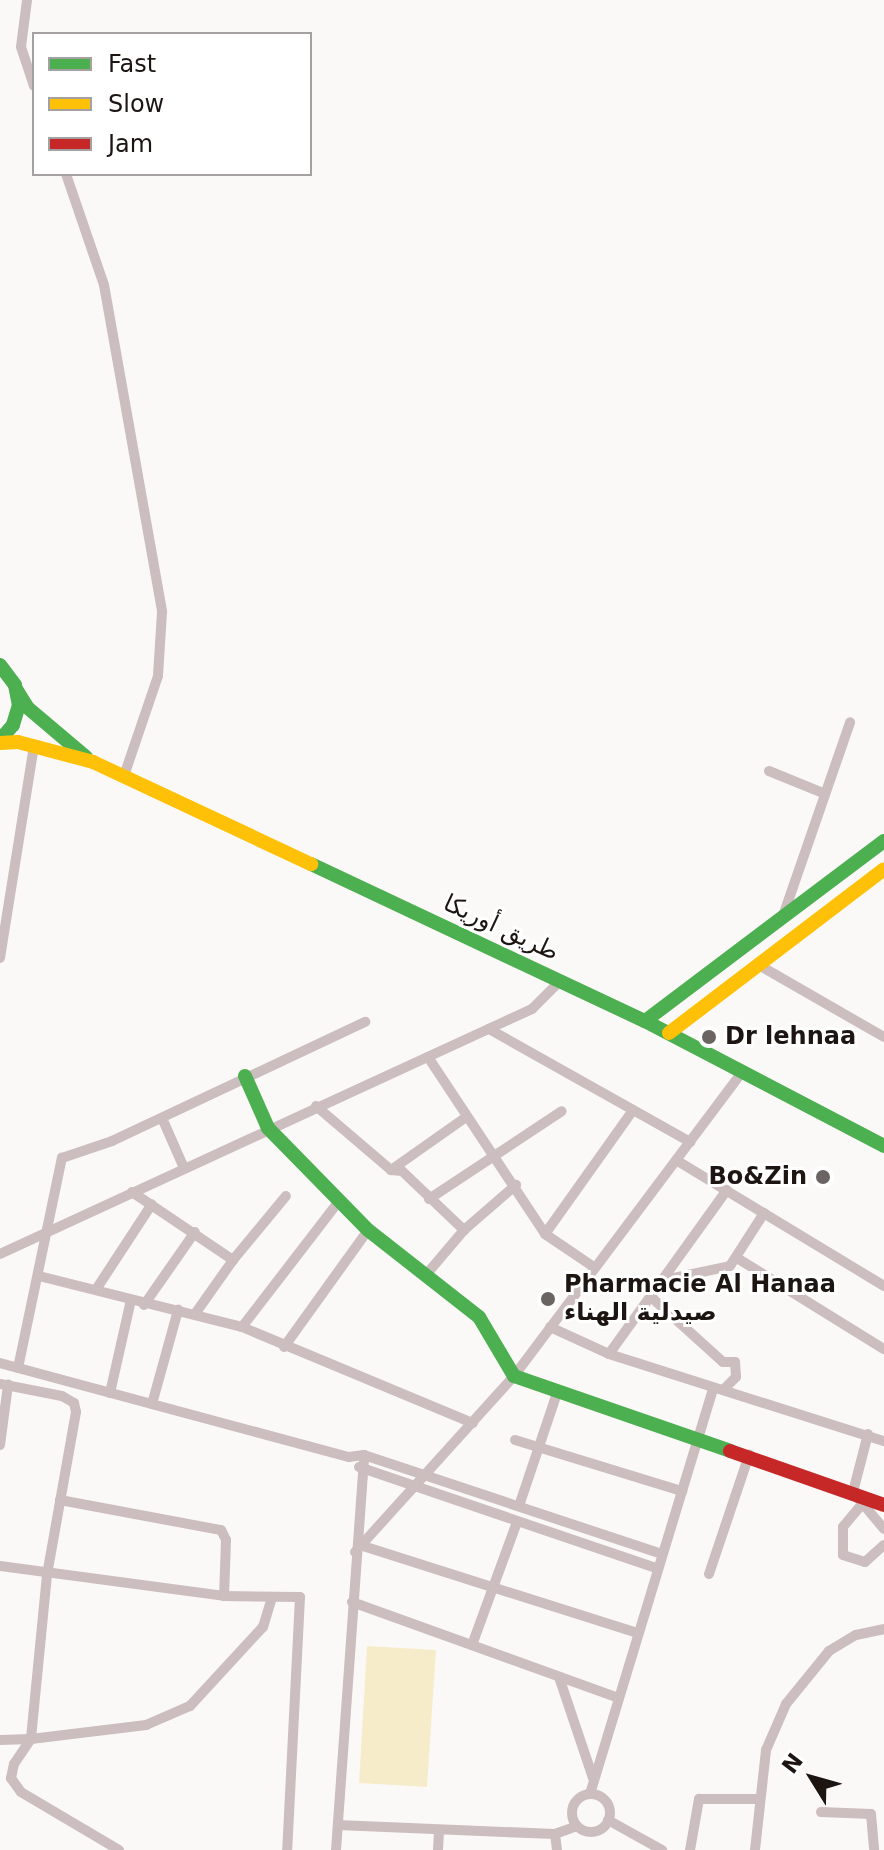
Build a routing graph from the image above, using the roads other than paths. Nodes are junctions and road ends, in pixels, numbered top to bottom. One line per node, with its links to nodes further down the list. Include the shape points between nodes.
1 (25, 1): 2 (street, via 21,47)
2 (32, 80)
3 (67, 176): 11 (street, via 104,285 162,612 158,676)
4 (0, 665): 5 (street, طريق أوريكا)
5 (16, 689): 7 (street, via 16,717); 9 (street, طريق أوريكا, via 37,716)
6 (850, 722): 12 (street)
7 (0, 742): 8 (street, طريق أوريكا)
8 (34, 746): 9 (street, طريق أوريكا); 16 (street)
9 (93, 762): 11 (street, طريق أوريكا)
10 (769, 771): 12 (street)
11 (124, 776): 18 (street, طريق أوريكا)
12 (823, 793): 15 (street)
13 (884, 841): 15 (street)
14 (884, 869): 17 (street)
15 (783, 916): 19 (street)
16 (0, 958)
17 (757, 964): 22 (street); 23 (street)
18 (560, 981): 19 (street, طريق أوريكا); 21 (street, via 538,1005)
19 (645, 1021): 22 (street, طريق أوريكا)
20 (365, 1022): 26 (street)
21 (489, 1029): 24 (street); 28 (street)
22 (669, 1033): 25 (street, طريق أوريكا)
23 (884, 1037)
24 (428, 1057): 27 (street); 30 (street)
25 (742, 1072): 33 (street); 34 (street, طريق أوريكا)
26 (245, 1076): 31 (street); 32 (street)
27 (316, 1106): 32 (street); 38 (street)
28 (633, 1110): 33 (street); 51 (street)
29 (562, 1111): 35 (street)
30 (466, 1117): 35 (street); 38 (street)
31 (162, 1118): 37 (street); 49 (street, via 62,1158)
32 (268, 1128): 37 (street); 44 (street)
33 (690, 1142): 36 (street)
34 (884, 1146)
35 (493, 1155): 39 (street); 43 (street)
36 (676, 1160): 40 (street); 55 (street)
37 (184, 1168): 41 (street)
38 (391, 1170): 43 (street, via 402,1171)
39 (516, 1185): 48 (street); 51 (street)
40 (727, 1190): 46 (street); 58 (street)
41 (132, 1192): 45 (street); 49 (street)
42 (286, 1196): 54 (street)
43 (429, 1199): 48 (street)
44 (339, 1201): 47 (street); 66 (street)
45 (152, 1204): 50 (street); 60 (street)
46 (764, 1213): 53 (street); 59 (street)
47 (368, 1230): 57 (street); 68 (street)
48 (464, 1230): 57 (street)
49 (47, 1232): 52 (street); 56 (street)
50 (195, 1232): 54 (street); 63 (street)
51 (545, 1234): 55 (street)
52 (0, 1254)
53 (737, 1258): 58 (street, via 723,1269); 69 (street)
54 (233, 1260): 65 (street)
55 (595, 1268): 67 (street)
56 (39, 1276): 60 (street); 72 (street)
57 (425, 1276): 73 (street, via 479,1317)
58 (664, 1280): 61 (street)
59 (884, 1286)
60 (97, 1288): 62 (street)
61 (651, 1297): 70 (street); 75 (street, via 723,1362 735,1362 736,1377)
62 (131, 1300): 63 (street); 77 (street)
63 (144, 1305): 64 (street)
64 (178, 1310): 65 (street); 78 (street)
65 (195, 1314): 66 (street)
66 (242, 1327): 68 (street)
67 (550, 1327): 70 (street); 73 (street)
68 (284, 1347): 79 (street)
69 (884, 1349)
70 (609, 1354): 75 (street)
71 (0, 1363): 72 (street)
72 (18, 1368): 77 (street)
73 (514, 1376): 76 (street); 79 (street)
74 (4, 1385): 84 (street); 94 (street, via 62,1396 75,1407)
75 (718, 1389): 80 (street); 81 (street)
76 (558, 1390): 81 (street); 85 (street)
77 (110, 1393): 78 (street)
78 (152, 1404): 88 (street)
79 (473, 1423): 90 (street)
80 (868, 1434): 83 (street); 93 (street)
81 (698, 1438): 87 (street); 92 (street)
82 (515, 1440): 85 (street)
83 (884, 1441)
84 (0, 1445)
85 (539, 1449): 92 (street); 96 (street)
86 (364, 1455): 88 (street); 89 (street); 90 (street)
87 (749, 1455): 93 (street); 104 (street)
88 (349, 1457): 89 (street)
89 (362, 1470): 91 (street); 100 (street)
90 (426, 1476): 91 (street); 96 (street)
91 (416, 1488): 97 (street); 100 (street)
92 (682, 1491): 101 (street)
93 (858, 1498): 95 (street); 98 (street); 99 (street, via 843,1527 843,1555 865,1562)
94 (60, 1500): 105 (street); 107 (street, via 221,1530 226,1540)
95 (884, 1505)
96 (519, 1506): 101 (street)
97 (517, 1522): 103 (street); 106 (street)
98 (884, 1529)
99 (884, 1545)
100 (359, 1549): 106 (street); 109 (street)
101 (662, 1554): 103 (street)
102 (0, 1566): 105 (street)
103 (658, 1569): 111 (street)
104 (709, 1574)
105 (47, 1575): 107 (street); 115 (street)
106 (494, 1587): 111 (street); 112 (street)
107 (224, 1596): 108 (street)
108 (272, 1598): 115 (street, via 263,1627 190,1706 146,1725); 127 (street, via 302,1600)
109 (352, 1602): 112 (street); 122 (street)
110 (884, 1629): 119 (street, via 856,1635 829,1651 803,1678 770,1737)
111 (638, 1633): 114 (street)
112 (472, 1645): 113 (street)
113 (559, 1677): 114 (street); 117 (street)
114 (618, 1698): 117 (street)
115 (31, 1739): 116 (street); 126 (street, via 11,1771 14,1785)
116 (0, 1740)
117 (594, 1780): 118 (street)
118 (590, 1794): 121 (street, via 606,1802); 123 (street, via 573,1806)
119 (759, 1799): 132 (street, via 699,1799); 133 (street)
120 (821, 1812): 134 (street, via 871,1814)
121 (608, 1820): 123 (street, via 594,1832); 131 (street)
122 (338, 1825): 124 (street); 128 (street)
123 (577, 1826): 125 (street)
124 (439, 1830): 125 (street); 129 (street)
125 (555, 1834): 130 (street)
126 (119, 1850)
127 (287, 1850)
128 (336, 1850)
129 (438, 1850)
130 (557, 1850)
131 (662, 1850)
132 (690, 1850)
133 (755, 1850)
134 (874, 1850)

